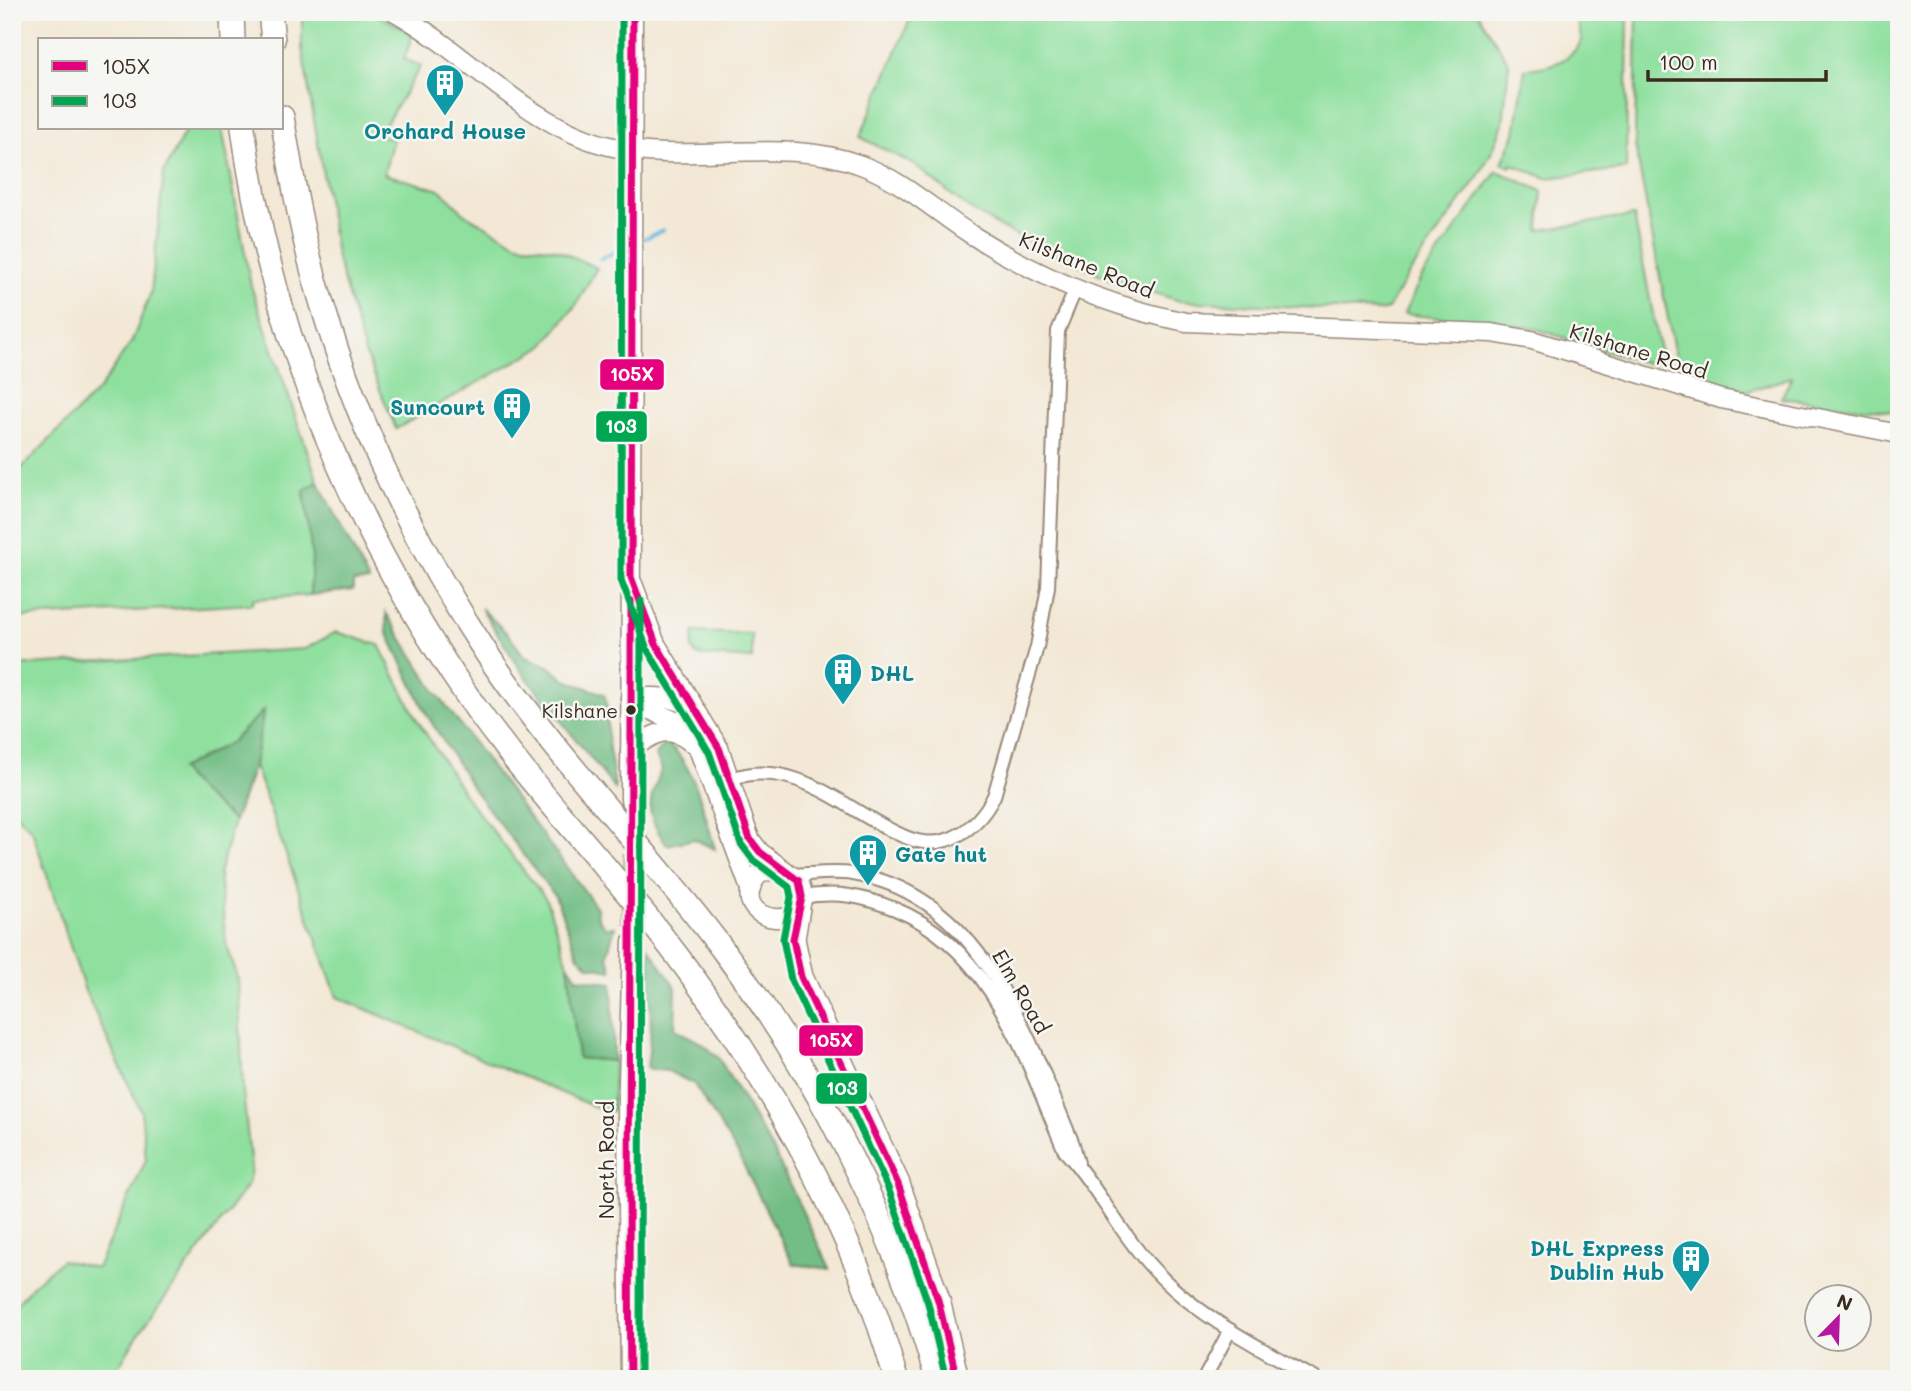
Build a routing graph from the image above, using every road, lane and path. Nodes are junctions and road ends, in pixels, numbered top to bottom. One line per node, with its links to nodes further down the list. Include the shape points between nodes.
1 (232, 12): 5 (highway)
2 (270, 12): 6 (highway)
3 (395, 12): 9 (main road, Kilshane Road, via 544,116 578,135)
4 (633, 12): 9 (main road)
5 (233, 38)
6 (273, 38)
7 (284, 129): 27 (highway, via 319,296 397,496 486,653 533,719 718,943 793,1055 886,1236)
8 (243, 130): 26 (highway, via 283,316 343,473 383,556 468,697 517,764 686,968 762,1079 840,1230)
9 (631, 150): 10 (main road, Kilshane Road, via 800,153 858,164 908,187 1001,253); 12 (main road)
10 (1076, 288): 11 (main road, Kilshane Road, via 1140,313 1186,322 1492,333 1532,340 1721,399); 17 (street, via 1058,331 1044,619 994,796 984,816 969,830 930,843 886,828 805,783 751,774)
11 (1899, 434)
12 (631, 577): 13 (main road); 14 (main road, via 656,644)
13 (630, 698): 14 (main road, via 657,695); 15 (main road); 16 (main road, via 643,709 685,726)
14 (696, 712): 17 (main road, via 709,729)
15 (630, 751): 16 (main road, via 657,731 671,731); 18 (main road)
16 (700, 751): 20 (main road)
17 (731, 779): 19 (main road, via 750,839)
18 (630, 800)
19 (787, 872): 20 (main road, via 759,874); 21 (main road, via 799,881); 23 (street, Elm Road, via 840,872 871,878 915,897 978,951 1020,1018)
20 (750, 890): 21 (main road, via 753,907 767,918 784,918)
21 (800, 902): 23 (street, Elm Road, via 829,893 861,896 937,931 967,958 994,993 1065,1151); 28 (highway, via 793,939 801,977 898,1184 937,1300)
22 (632, 941): 25 (main road, North Road, via 627,1118)
23 (1079, 1166): 24 (street, Elm Road, via 1116,1225 1151,1266)
24 (1230, 1330): 29 (street); 30 (street, Elm Road)
25 (630, 1379)
26 (896, 1379)
27 (937, 1379)
28 (957, 1379)
29 (1204, 1379)
30 (1316, 1379)

